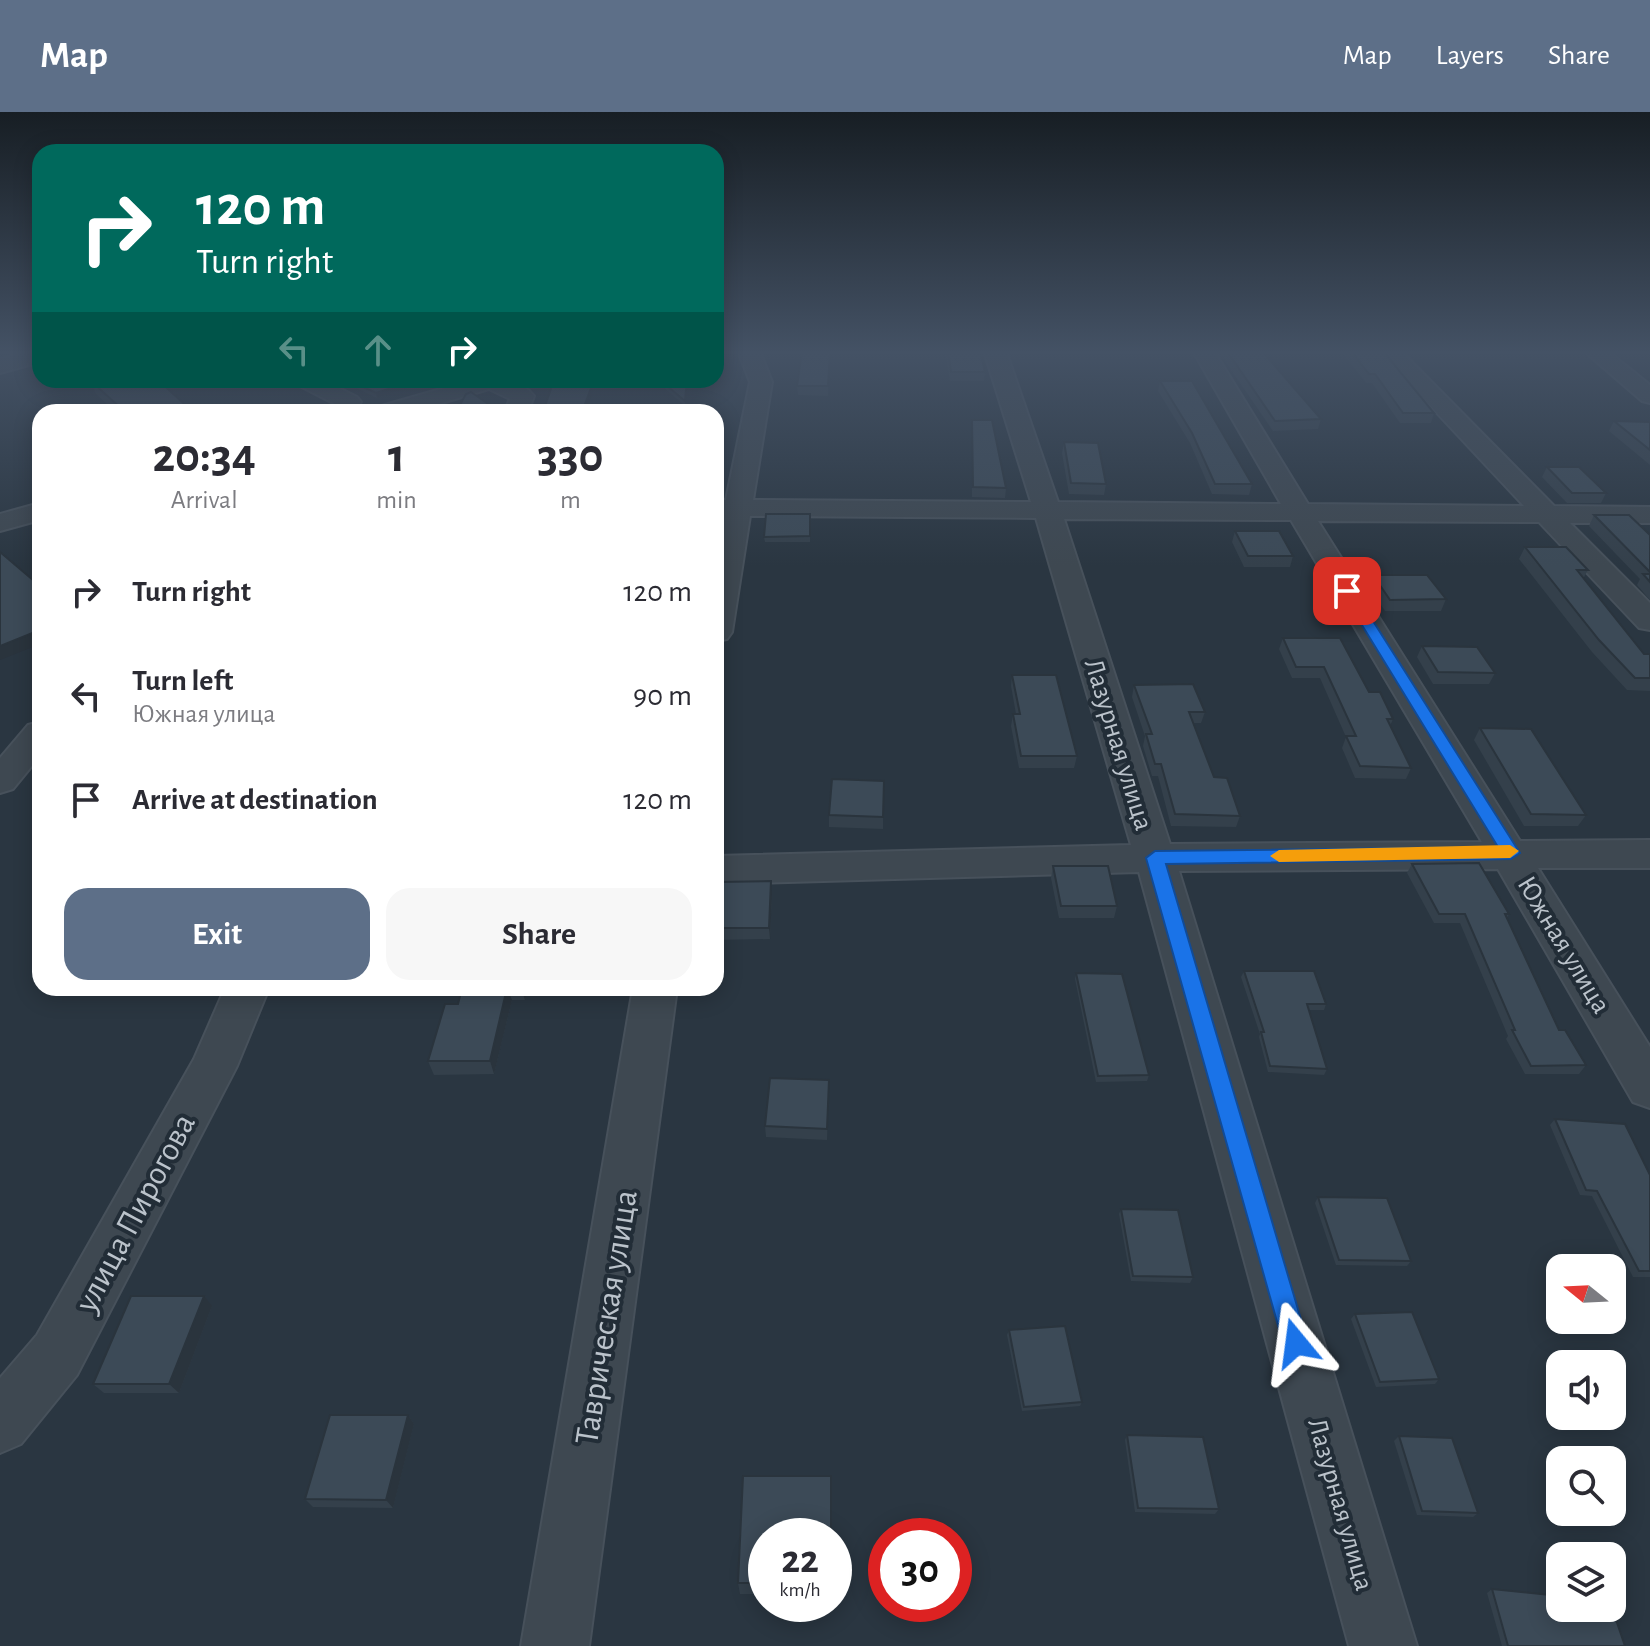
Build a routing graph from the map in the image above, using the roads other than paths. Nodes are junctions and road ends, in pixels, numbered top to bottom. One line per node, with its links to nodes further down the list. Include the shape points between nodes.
1 (750, 423): 5 (street)
2 (1019, 423): 6 (street, Лазурная улица)
3 (1245, 423): 8 (street, Южная улица)
4 (1457, 423): 9 (street)
5 (727, 508): 6 (street); 12 (street)
6 (1048, 511): 8 (street); 18 (street, Лазурная улица)
7 (32, 513): 11 (street)
8 (1298, 513): 9 (street); 16 (street, Южная улица)
9 (1544, 514): 10 (street); 13 (street)
10 (1650, 515)
11 (0, 523)
12 (724, 542)
13 (1650, 621)
14 (32, 743): 15 (street)
15 (0, 781)
16 (1511, 853): 17 (street); 18 (street); 22 (street, Южная улица)
17 (1650, 854)
18 (1155, 858): 19 (street); 25 (street, Лазурная улица)
19 (724, 870)
20 (244, 996): 23 (street, улица Пирогова, via 214,1066 57,1355)
21 (654, 996): 24 (street, Таврическая улица)
22 (1650, 1088)
23 (0, 1423)
24 (555, 1646)
25 (1383, 1646)

